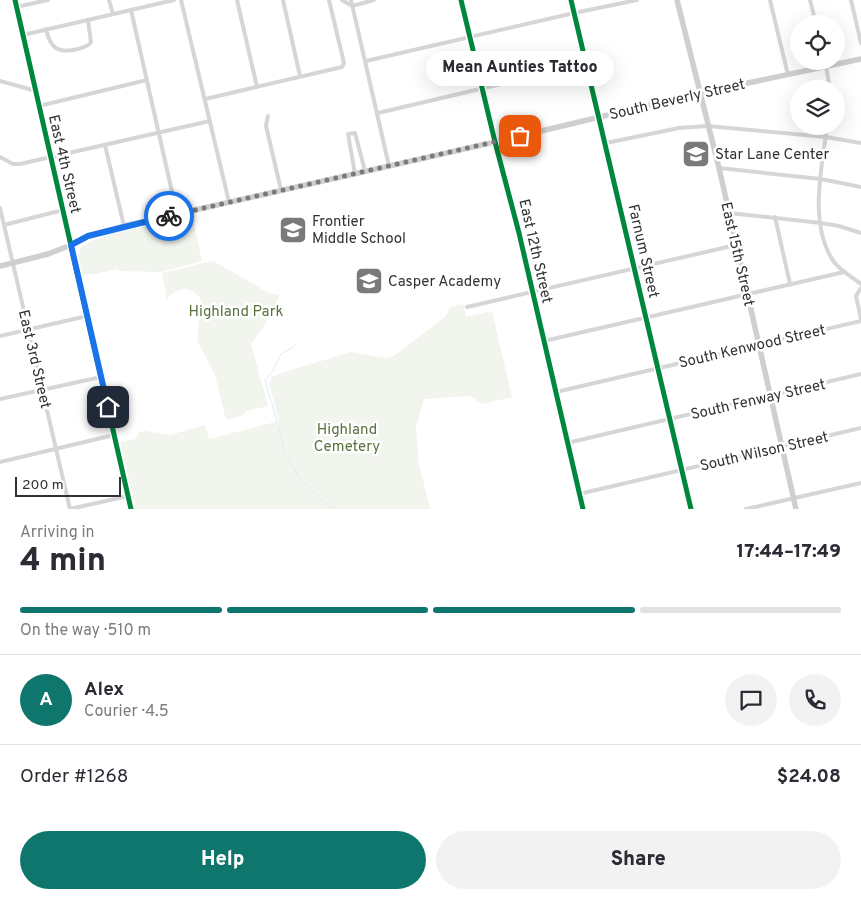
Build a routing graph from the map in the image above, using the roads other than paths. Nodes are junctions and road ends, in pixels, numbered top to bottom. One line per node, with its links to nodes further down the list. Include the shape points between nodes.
1 (15, 0): 21 (street, East 4th Street)
2 (48, 0): 21 (street)
3 (109, 0): 24 (street)
4 (174, 0): 19 (street)
5 (181, 0): 44 (street)
6 (237, 0): 40 (street)
7 (283, 0): 37 (street)
8 (329, 0): 37 (street, via 344,63 342,67)
9 (342, 0): 20 (street)
10 (351, 0): 20 (street)
11 (374, 0): 20 (street)
12 (461, 0): 29 (main road, East 12th Street)
13 (571, 0): 23 (street, Farnum Street)
14 (636, 0): 23 (street)
15 (677, 0): 43 (main road, East 15th Street)
16 (770, 0): 36 (street)
17 (810, 0): 25 (street)
18 (851, 0): 30 (street)
19 (154, 2): 22 (street)
20 (352, 6): 32 (street)
21 (16, 7): 28 (street, East 4th Street)
22 (131, 10): 24 (street); 38 (street)
23 (574, 13): 29 (street); 34 (street, Farnum Street)
24 (113, 14): 26 (street)
25 (814, 15)
26 (88, 20): 27 (street); 27 (street, via 92,35 90,44 69,51 53,46)
27 (46, 29): 28 (street)
28 (23, 35): 42 (street, East 4th Street)
29 (470, 37): 32 (street); 41 (main road, East 12th Street)
30 (861, 43)
31 (861, 59): 33 (main road, South Beverly Street)
32 (366, 61): 46 (street)
33 (845, 61)
34 (586, 64): 41 (street); 48 (street, Farnum Street)
35 (805, 70): 36 (main road, South Beverly Street)
36 (788, 75): 43 (main road, South Beverly Street)
37 (300, 76): 40 (street)
38 (147, 80): 45 (street); 51 (street)
39 (0, 81): 42 (street)
40 (257, 87): 44 (street)
41 (482, 89): 46 (street); 53 (main road, East 12th Street)
42 (36, 91): 45 (street, East 4th Street)
43 (700, 93): 48 (main road, South Beverly Street); 50 (main road, East 15th Street)
44 (204, 99): 49 (street)
45 (40, 106): 58 (street, East 4th Street)
46 (378, 113): 59 (street)
47 (268, 116): 65 (street, via 266,126)
48 (599, 117): 53 (main road, South Beverly Street); 54 (street, Farnum Street)
49 (210, 121): 51 (street); 66 (street)
50 (708, 126): 52 (street); 54 (street, via 671,129); 60 (main road, East 15th Street)
51 (159, 132): 56 (street); 71 (street)
52 (826, 137): 55 (street); 63 (street)
53 (495, 142): 59 (main road, South Beverly Street); 86 (main road, East 12th Street)
54 (606, 142): 81 (street, Farnum Street)
55 (861, 143)
56 (105, 145): 58 (street); 75 (street)
57 (0, 157): 58 (street, via 16,165)
58 (50, 157): 68 (street, East 4th Street)
59 (388, 166): 61 (main road, South Beverly Street)
60 (719, 168): 63 (street); 70 (main road, East 15th Street)
61 (365, 172): 62 (main road, South Beverly Street); 62 (street, via 355,133 348,134)
62 (355, 174): 65 (main road, South Beverly Street)
63 (821, 179): 64 (street); 73 (street, via 818,204)
64 (861, 187)
65 (281, 190): 66 (main road, South Beverly Street)
66 (229, 202): 71 (main road, South Beverly Street)
67 (0, 208): 69 (street, East 3rd Street)
68 (63, 210): 74 (street); 78 (street, East 4th Street)
69 (1, 213): 74 (street, East 3rd Street)
70 (729, 213): 72 (street); 77 (main road, East 15th Street)
71 (178, 214): 75 (main road, South Beverly Street)
72 (775, 217): 73 (street); 83 (street)
73 (821, 223): 76 (street); 82 (street, via 828,252)
74 (4, 224): 79 (street, East 3rd Street)
75 (124, 226): 78 (main road, South Beverly Street, via 88,236)
76 (861, 234)
77 (736, 244): 81 (street); 87 (main road, East 15th Street)
78 (71, 245): 79 (main road, South Beverly Street); 89 (street, East 4th Street)
79 (13, 263): 80 (main road, South Beverly Street); 92 (street, East 3rd Street)
80 (0, 266)
81 (635, 268): 86 (street); 90 (street, Farnum Street)
82 (844, 272): 83 (street); 84 (street)
83 (790, 284): 87 (street)
84 (861, 284)
85 (861, 288): 91 (street, via 856,296)
86 (532, 292): 88 (street); 94 (main road, East 12th Street)
87 (747, 294): 90 (street); 95 (main road, East 15th Street)
88 (468, 307)
89 (87, 316): 92 (street); 98 (street, East 4th Street)
90 (647, 317): 94 (street); 96 (street, Farnum Street)
91 (861, 320): 95 (street, South Kenwood Street)
92 (28, 329): 93 (street); 99 (street, East 3rd Street)
93 (0, 336)
94 (544, 341): 100 (main road, East 12th Street)
95 (759, 345): 96 (street, South Kenwood Street); 101 (main road, East 15th Street)
96 (658, 368): 100 (street, South Kenwood Street); 103 (street, Farnum Street)
97 (861, 374): 101 (street, South Fenway Street)
98 (101, 377): 99 (street); 105 (street, East 4th Street)
99 (42, 390): 102 (street); 108 (street, East 3rd Street)
100 (556, 392): 106 (main road, East 12th Street)
101 (770, 396): 103 (street, South Fenway Street); 107 (main road, East 15th Street)
102 (0, 399)
103 (671, 419): 106 (street, South Fenway Street); 110 (street, Farnum Street)
104 (861, 428): 107 (street, South Wilson Street)
105 (114, 436): 108 (street); 113 (street, East 4th Street)
106 (568, 443): 112 (main road, East 12th Street)
107 (782, 447): 110 (street, South Wilson Street); 114 (main road, East 15th Street)
108 (56, 449): 109 (street); 115 (street, East 3rd Street)
109 (0, 462)
110 (682, 470): 112 (street, South Wilson Street); 118 (street, Farnum Street)
111 (861, 482): 114 (street)
112 (579, 494): 117 (main road, East 12th Street)
113 (128, 496): 115 (street); 116 (street, East 4th Street)
114 (794, 498): 119 (street); 120 (main road, East 15th Street)
115 (70, 509)
116 (131, 509)
117 (582, 509)
118 (691, 509)
119 (746, 509)
120 (796, 509)

